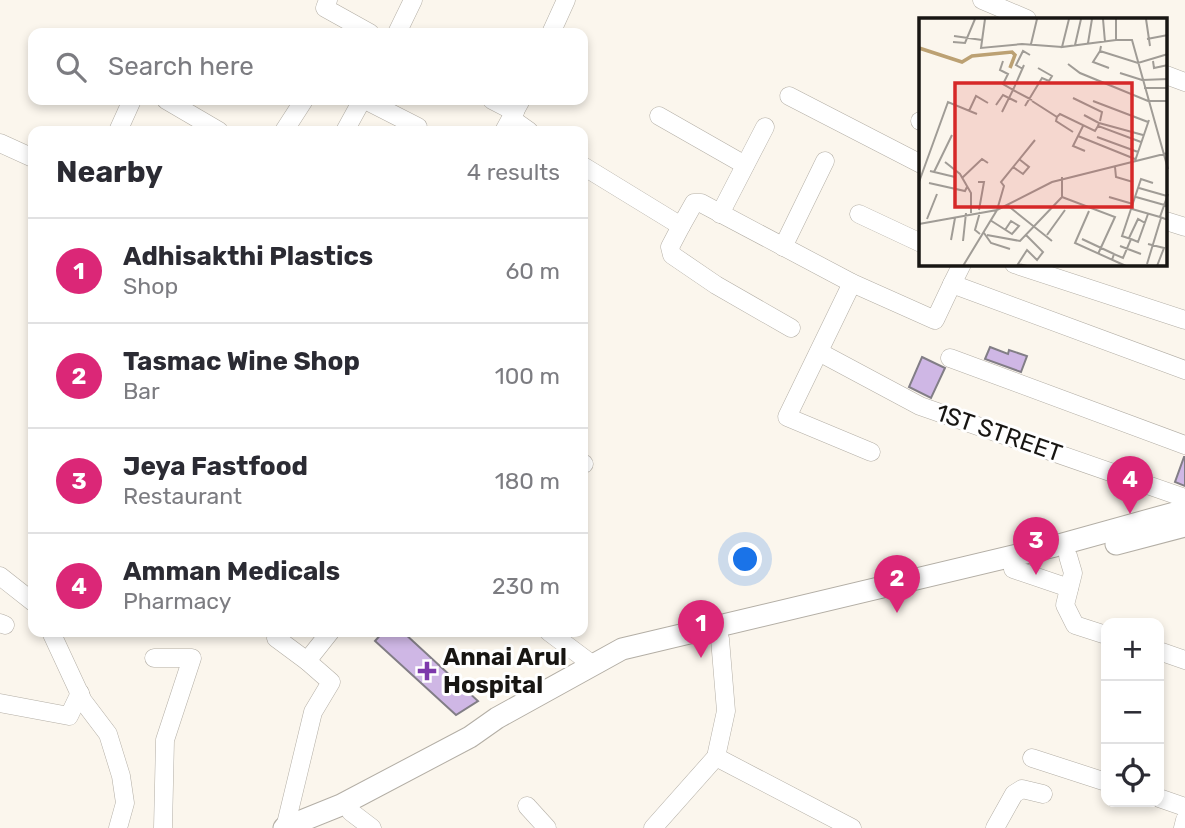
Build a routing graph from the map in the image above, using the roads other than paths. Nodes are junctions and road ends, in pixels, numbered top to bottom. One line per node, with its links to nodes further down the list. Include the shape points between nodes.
1 (327, 0): 6 (street, via 325,8)
2 (413, 0): 7 (street)
3 (566, 0): 8 (street)
4 (982, 0): 5 (street)
5 (1025, 18)
6 (361, 28)
7 (399, 28)
8 (553, 28)
9 (1168, 76): 10 (street)
10 (1185, 82)
11 (789, 96): 29 (street)
12 (130, 105): 20 (street)
13 (175, 105): 21 (street)
14 (301, 105): 22 (street)
15 (360, 105): 23 (street)
16 (373, 105): 24 (street)
17 (499, 105): 18 (street)
18 (513, 116)
19 (659, 116): 30 (street)
20 (120, 126)
21 (210, 126)
22 (287, 126)
23 (348, 126)
24 (416, 126)
25 (765, 127): 30 (street)
26 (0, 143): 27 (street)
27 (28, 156)
28 (825, 160): 38 (street)
29 (919, 163)
30 (745, 166): 32 (street)
31 (588, 169): 35 (street)
32 (720, 214): 35 (street, via 697,201); 38 (street)
33 (859, 214): 37 (street)
34 (1168, 222): 36 (street)
35 (681, 226): 44 (street, via 670,247 673,255)
36 (1185, 227)
37 (919, 242)
38 (783, 247): 41 (street)
39 (961, 266): 42 (street)
40 (1020, 266): 43 (street)
41 (852, 283): 42 (street, via 935,320); 45 (street)
42 (952, 284): 47 (street)
43 (1185, 320)
44 (791, 328)
45 (819, 352): 49 (street, via 787,417); 50 (street, 1ST STREET, via 920,406)
46 (950, 358): 48 (street)
47 (1185, 370)
48 (1185, 445)
49 (871, 452)
50 (1185, 498)
51 (1185, 510): 58 (main road)
52 (1185, 526): 53 (main road)
53 (1068, 556): 54 (main road); 56 (street, via 1073,573)
54 (1013, 569): 56 (street); 58 (main road)
55 (0, 576): 57 (street)
56 (1069, 588): 59 (street, via 1065,605 1075,625)
57 (28, 598)
58 (718, 633): 68 (main road, via 622,649); 71 (street, via 726,711); 78 (main road, via 609,670)
59 (1101, 633)
60 (54, 637): 69 (street)
61 (326, 637): 67 (street)
62 (556, 637): 68 (street)
63 (276, 638): 67 (street)
64 (1164, 653): 66 (street)
65 (155, 658): 81 (street, via 192,658 165,740)
66 (1185, 660)
67 (307, 661): 82 (street, via 331,682 313,712)
68 (593, 665): 82 (main road, via 447,750 341,805)
69 (80, 693): 70 (street, via 69,716); 80 (street, via 108,734 121,776 125,803)
70 (0, 703)
71 (716, 757): 86 (street); 87 (street)
72 (1032, 758): 73 (street)
73 (1101, 780)
74 (1043, 794): 88 (street, via 1022,789 1014,794)
75 (1164, 800): 77 (street)
76 (527, 806): 85 (street)
77 (1185, 807)
78 (351, 812): 83 (main road); 84 (street)
79 (1185, 820): 89 (street)
80 (118, 828)
81 (163, 828)
82 (285, 828)
83 (315, 828)
84 (372, 828)
85 (547, 828)
86 (653, 828)
87 (852, 828)
88 (995, 828)
89 (1183, 828)

